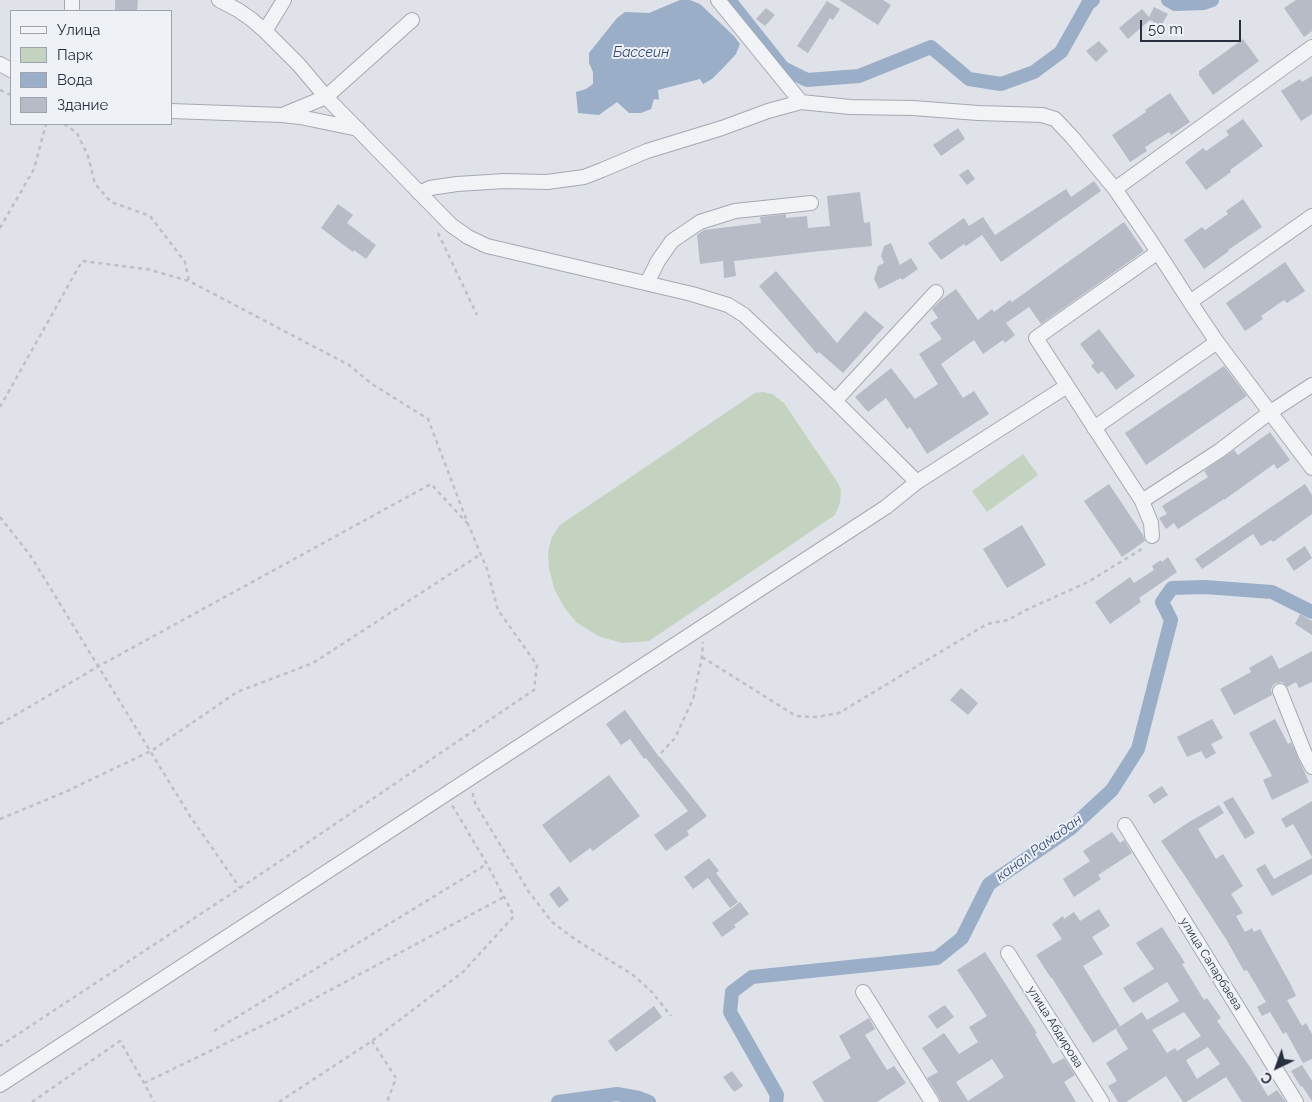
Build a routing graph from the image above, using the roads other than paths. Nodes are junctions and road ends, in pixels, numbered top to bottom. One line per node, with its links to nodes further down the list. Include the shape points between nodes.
1 (219, 0): 5 (street)
2 (284, 0): 5 (street)
3 (718, 0): 8 (street)
4 (412, 20): 7 (street)
5 (265, 31): 7 (street)
6 (1312, 47): 12 (street)
7 (326, 97): 10 (street); 11 (street)
8 (801, 102): 12 (street, via 1042,115 1055,119); 13 (street, via 646,151 584,176 547,182 457,184)
9 (172, 111): 10 (street)
10 (282, 115): 11 (street)
11 (358, 130): 13 (street)
12 (1115, 189): 16 (street)
13 (420, 193): 17 (street, via 451,225 487,246)
14 (811, 203): 17 (street, via 735,211 700,222 672,241)
15 (1312, 216): 19 (street)
16 (1158, 252): 19 (street); 22 (street, via 1036,338)
17 (646, 283): 23 (street, via 728,305 744,315)
18 (936, 292): 23 (street)
19 (1190, 302): 20 (street)
20 (1218, 342): 24 (street); 25 (street)
21 (1312, 385): 24 (street)
22 (1067, 386): 25 (street); 27 (street)
23 (835, 401): 27 (street)
24 (1269, 413): 26 (street); 28 (street, via 1219,451)
25 (1094, 428): 28 (street)
26 (1312, 468)
27 (917, 482): 35 (street, via 886,507)
28 (1142, 501): 29 (street, via 1151,523)
29 (1152, 536)
30 (1280, 692): 31 (street)
31 (1312, 767)
32 (1125, 825): 38 (street, улица Сапарбаева)
33 (1008, 953): 37 (street, улица Абдирова)
34 (863, 992): 36 (street)
35 (0, 1085)
36 (932, 1102)
37 (1102, 1102)
38 (1296, 1102)

